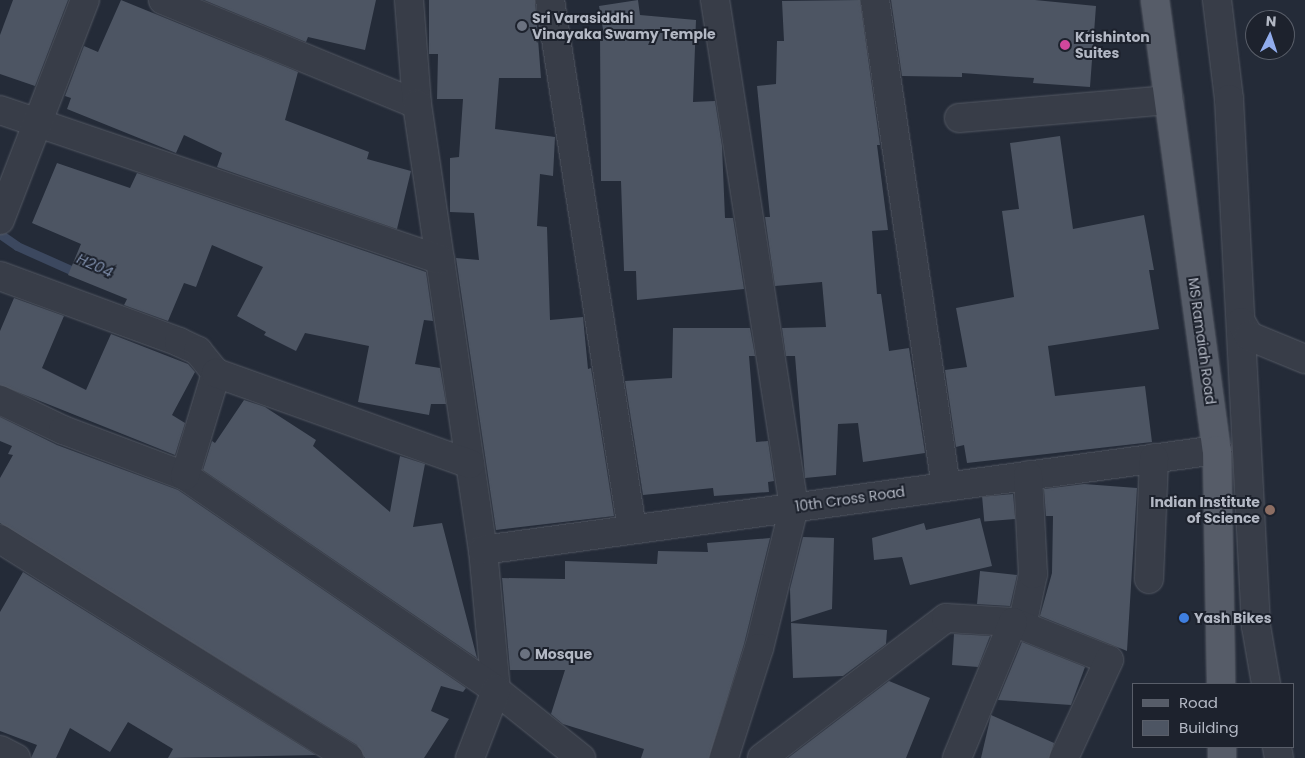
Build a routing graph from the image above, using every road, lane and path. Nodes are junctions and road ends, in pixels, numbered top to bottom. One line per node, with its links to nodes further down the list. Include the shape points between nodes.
1 (85, 0): 13 (street)
2 (163, 0): 10 (street)
3 (409, 0): 10 (street)
4 (550, 0): 28 (street)
5 (715, 0): 27 (street)
6 (874, 0): 26 (street)
7 (1155, 0): 9 (main road, MS Ramaiah Road)
8 (1217, 0): 17 (street, via 1229,98)
9 (1169, 100): 12 (street); 21 (main road, MS Ramaiah Road)
10 (417, 104): 15 (street)
11 (0, 110): 13 (street)
12 (959, 118)
13 (36, 125): 14 (street); 15 (street)
14 (0, 219)
15 (440, 260): 23 (street)
16 (0, 276): 19 (street, via 180,342 198,351)
17 (1241, 322): 18 (street, via 1249,336); 34 (street, via 1256,626)
18 (1305, 359)
19 (216, 373): 23 (street); 25 (street)
20 (0, 400): 25 (street, via 63,430)
21 (1217, 450): 22 (street, 10th Cross Road); 33 (main road, MS Ramaiah Road)
22 (1154, 458): 24 (street, 10th Cross Road); 31 (street)
23 (470, 464): 30 (street)
24 (1028, 475): 26 (street, 10th Cross Road); 32 (street, via 1033,574)
25 (185, 476): 35 (street)
26 (946, 485): 27 (street, 10th Cross Road)
27 (794, 507): 28 (street, 10th Cross Road); 41 (street, via 759,648)
28 (632, 530): 30 (street, 10th Cross Road)
29 (0, 539): 38 (street)
30 (483, 550): 35 (street)
31 (1149, 579)
32 (1018, 624): 42 (street, via 946,618); 43 (street); 44 (street, via 1109,660)
33 (1221, 683)
34 (1266, 683)
35 (496, 690): 39 (street); 40 (street)
36 (0, 750): 37 (street)
37 (16, 758)
38 (349, 758)
39 (470, 758)
40 (580, 758)
41 (724, 758)
42 (762, 758)
43 (957, 758)
44 (1064, 758)

